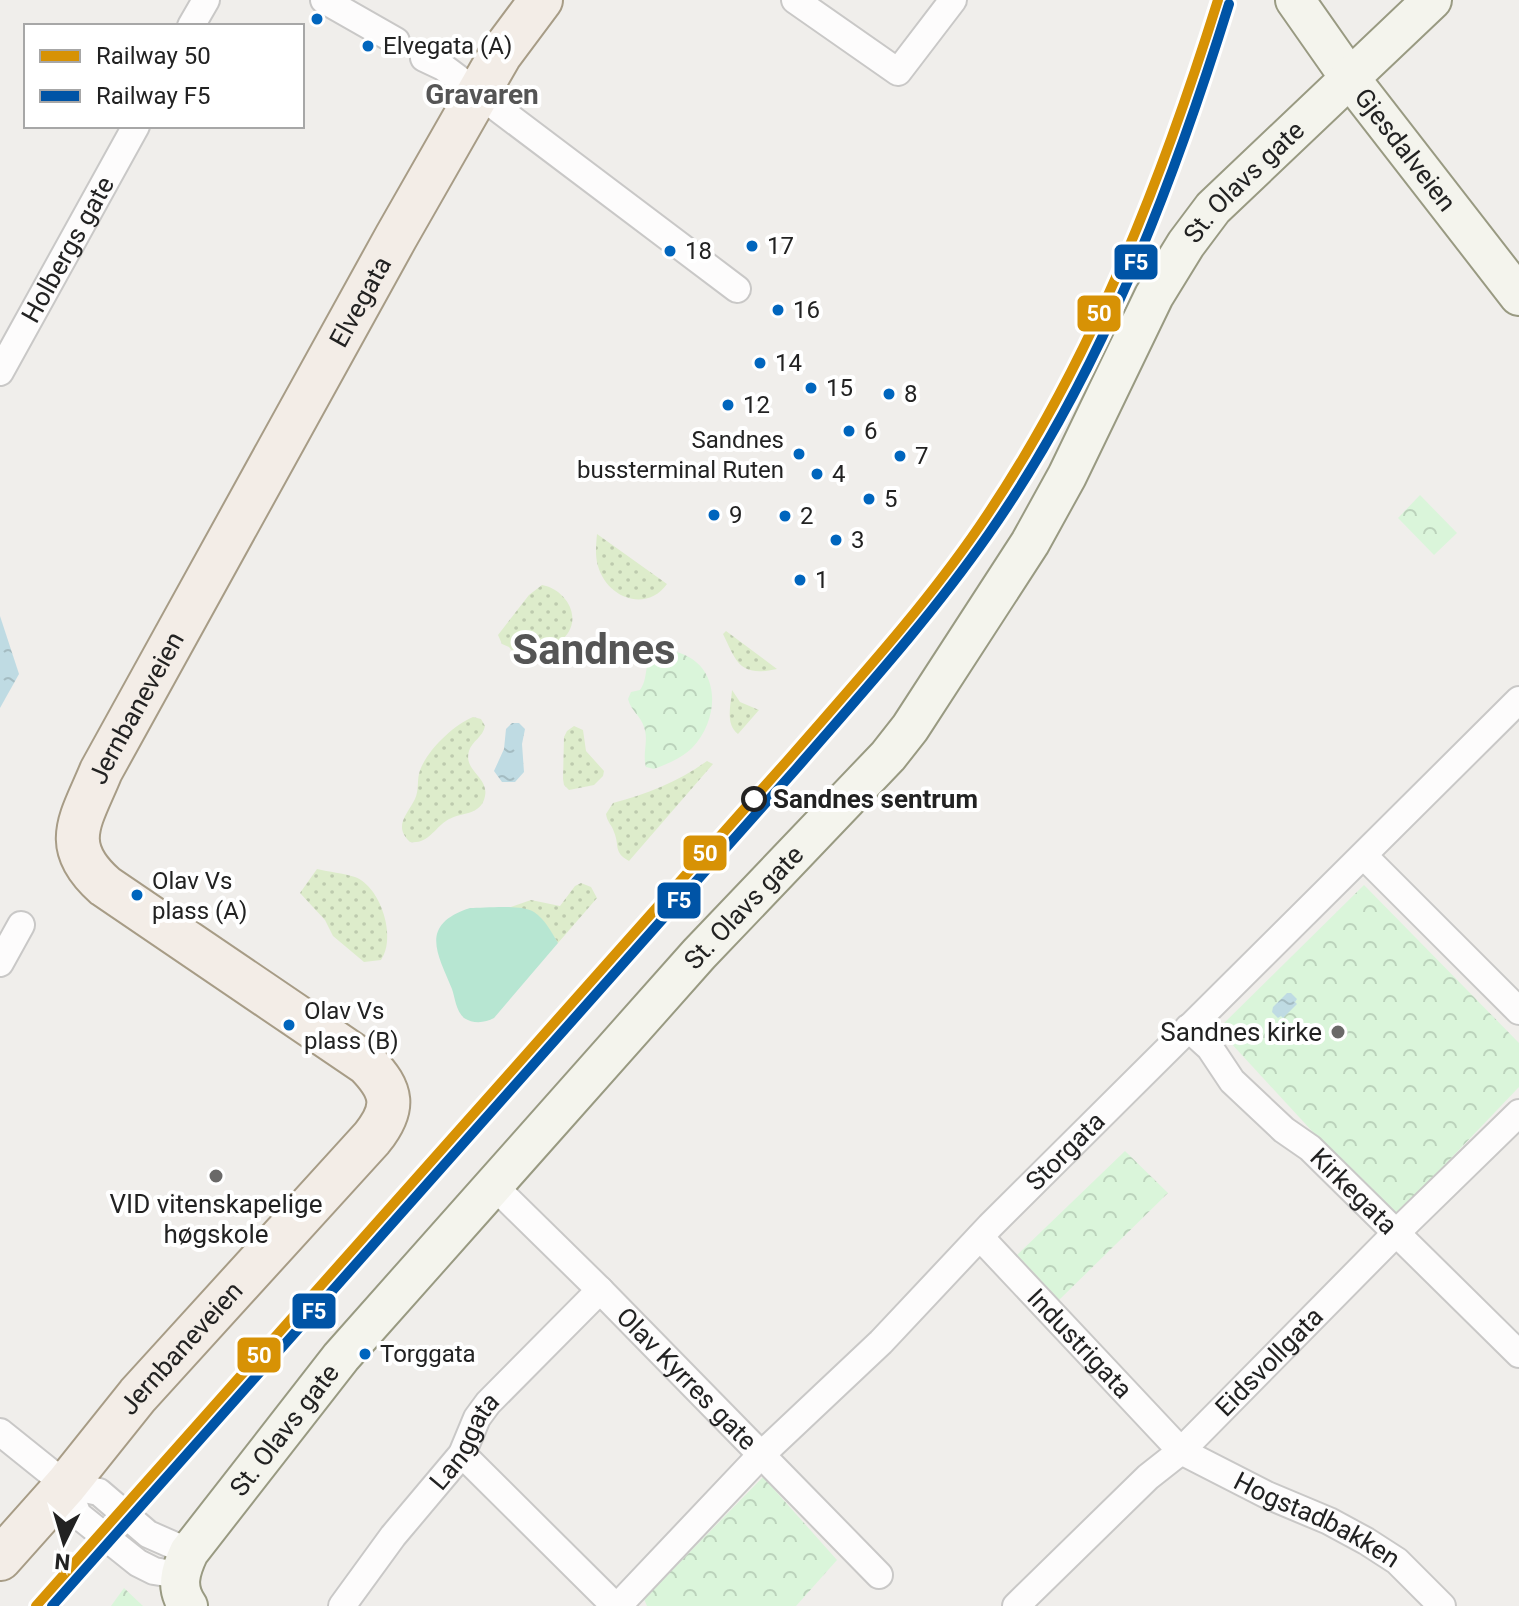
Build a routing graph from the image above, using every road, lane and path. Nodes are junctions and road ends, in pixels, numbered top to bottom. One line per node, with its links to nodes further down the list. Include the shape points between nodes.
1 (206, 0): 8 (street)
2 (324, 0): 9 (street)
3 (541, 0): 12 (main road, Elvegata)
4 (795, 0): 5 (street, via 898,72)
5 (953, 0)
6 (1295, 0): 11 (street, Gjesdalveien)
7 (1432, 0): 11 (street, St. Olavs gate)
8 (192, 24)
9 (396, 41)
10 (424, 58): 12 (street)
11 (1349, 77): 15 (street, Gjesdalveien); 25 (street, St. Olavs gate, via 1213,208 1168,271 1030,543 900,741 699,954)
12 (479, 94): 14 (street); 17 (main road, Elvegata)
13 (135, 128): 16 (street, Holbergs gate)
14 (737, 289)
15 (1519, 296)
16 (0, 372)
17 (189, 611): 34 (main road, Jernbaneveien, via 101,771 79,826 82,858 105,886 367,1064 386,1088 388,1112 374,1135 138,1395)
18 (1519, 700): 19 (street, Storgata)
19 (1364, 856): 22 (street); 23 (street, Storgata)
20 (21, 925): 21 (street)
21 (0, 963)
22 (1519, 1011)
23 (1188, 1028): 26 (street, Kirkegata, via 1210,1048 1232,1081); 27 (street, Storgata)
24 (1519, 1113): 26 (street, Eidsvollgata)
25 (493, 1185): 28 (street, Olav Kyrres gate); 37 (street, St. Olavs gate, via 341,1357)
26 (1397, 1232): 29 (street, Kirkegata); 31 (street, Eidsvollgata)
27 (980, 1237): 31 (street, Industrigata); 33 (street, Storgata, via 881,1342)
28 (600, 1290): 32 (street, Langgata, via 488,1403); 33 (street, Olav Kyrres gate)
29 (1519, 1354)
30 (0, 1432): 34 (street)
31 (1181, 1451): 40 (street, Eidsvollgata); 41 (street, Hogstadbakken, via 1366,1541 1397,1561)
32 (462, 1454): 38 (street, Langgata); 39 (street)
33 (760, 1456): 36 (street, Olav Kyrres gate); 39 (street, Storgata)
34 (66, 1485): 35 (main road, Jernbaneveien); 37 (street, via 99,1492 148,1534)
35 (0, 1559)
36 (879, 1575)
37 (185, 1578)
38 (342, 1606)
39 (616, 1606)
40 (1016, 1606)
41 (1442, 1606)

